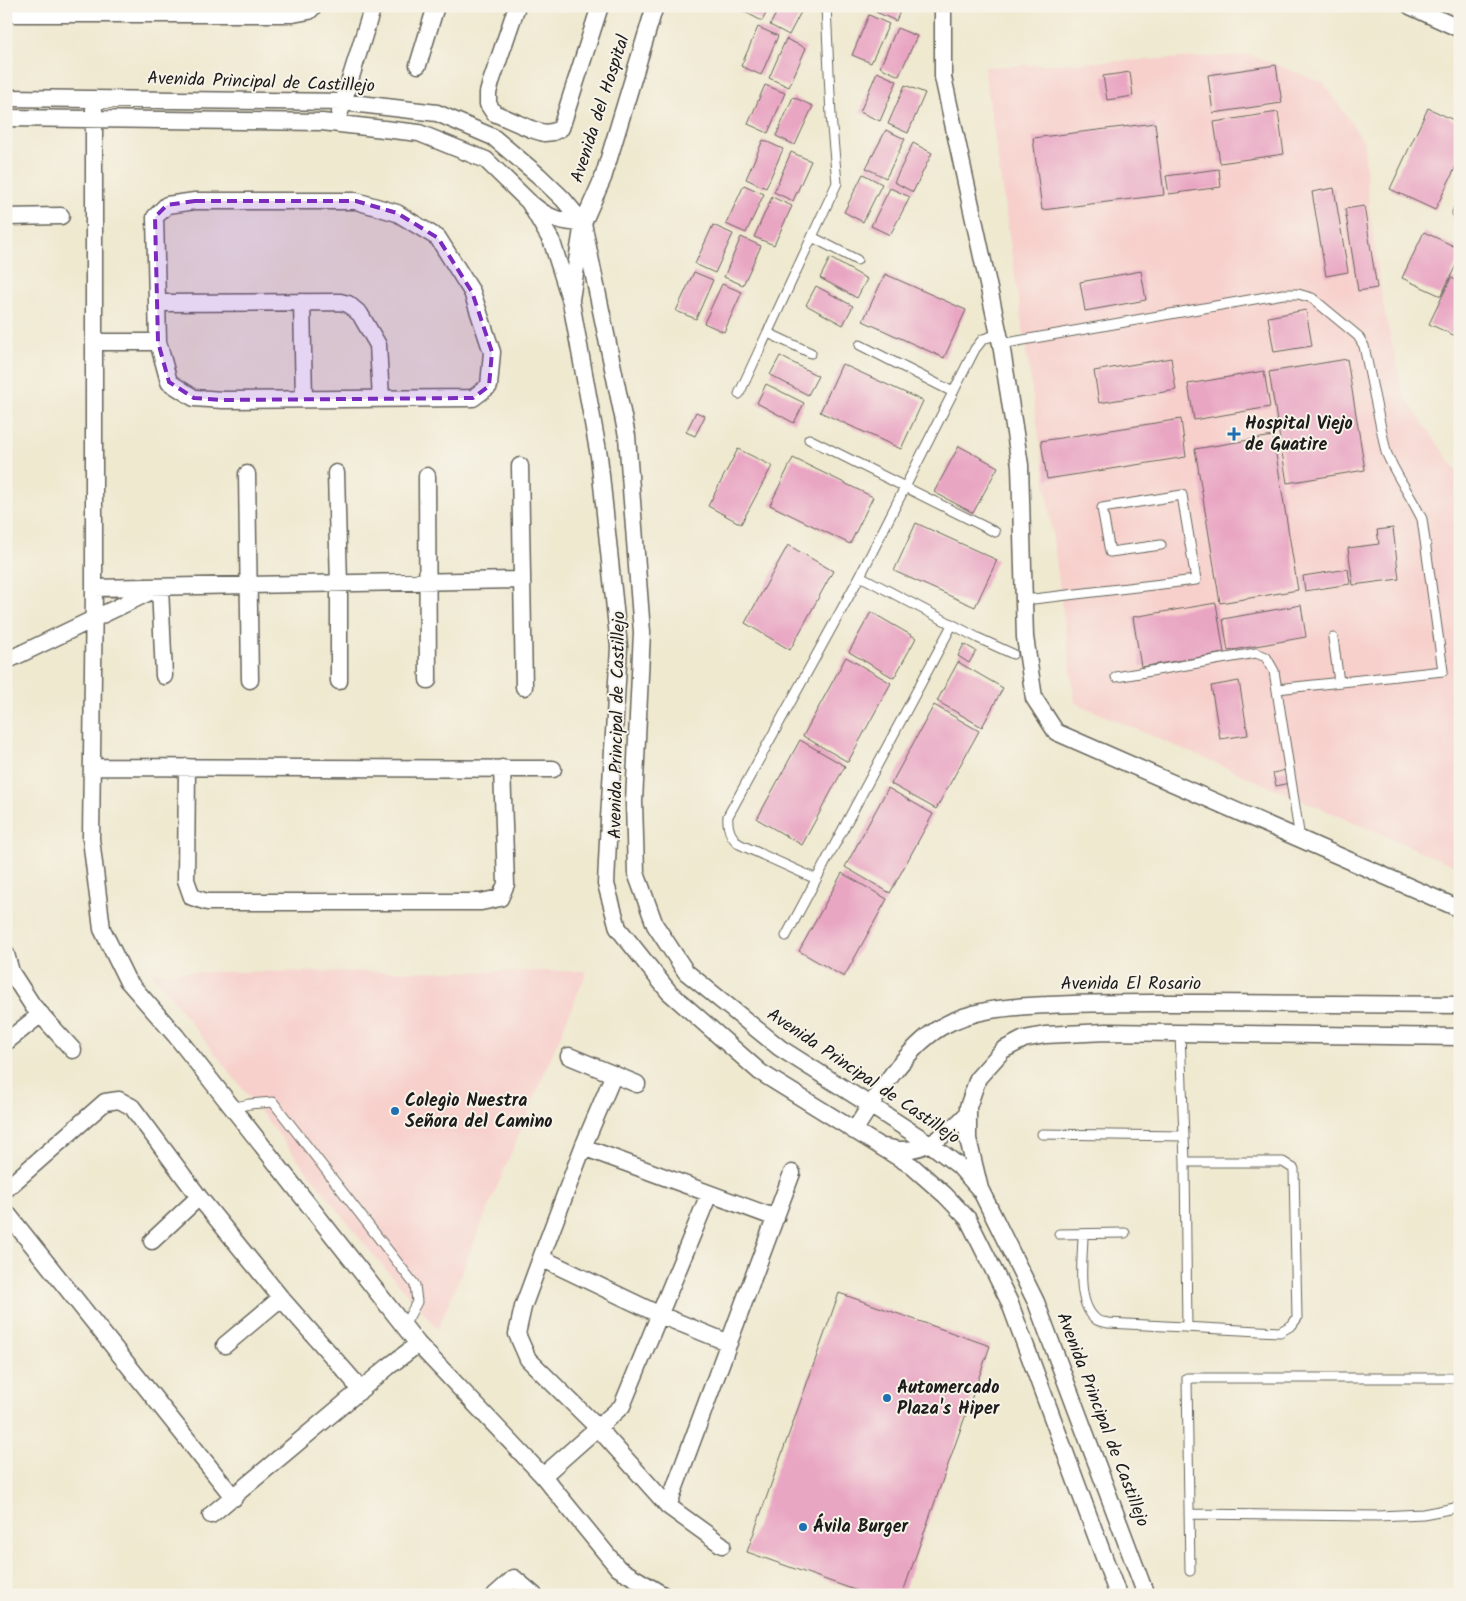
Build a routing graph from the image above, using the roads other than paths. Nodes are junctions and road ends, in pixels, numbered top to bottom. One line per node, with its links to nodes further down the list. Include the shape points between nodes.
1 (314, 6): 11 (street, via 309,11 293,14)
2 (373, 6): 17 (street)
3 (436, 6): 14 (street)
4 (517, 6): 5 (street, via 491,82 488,104 494,113 544,133 561,128)
5 (600, 6)
6 (655, 6): 26 (street, Avenida del Hospital, via 602,178)
7 (826, 6): 27 (lane, via 837,183)
8 (943, 6): 33 (street, via 943,77)
9 (1410, 6): 13 (street)
10 (89, 10): 11 (street); 12 (street)
11 (210, 10)
12 (6, 14)
13 (1460, 29)
14 (418, 64)
15 (6, 98): 16 (street, Avenida Principal de Castillejo)
16 (95, 99): 17 (street, Avenida Principal de Castillejo); 19 (street)
17 (343, 102): 20 (street); 26 (street, Avenida Principal de Castillejo, via 437,113 493,137 564,199)
18 (6, 118): 19 (street, Avenida Principal de Castillejo)
19 (94, 119): 20 (street, Avenida Principal de Castillejo); 34 (street)
20 (337, 123): 21 (street, Avenida Principal de Castillejo, via 419,133 486,160)
21 (529, 202): 26 (street, via 548,217); 30 (street, Avenida Principal de Castillejo, via 552,242)
22 (1460, 205): 25 (lane, via 1457,213)
23 (61, 216): 24 (street)
24 (6, 217)
25 (1460, 218)
26 (582, 223): 30 (street, Avenida del Hospital); 89 (street, Avenida Principal de Castillejo, via 628,456 642,632 634,802 636,873 655,925 686,972 780,1048)
27 (812, 237): 28 (lane); 32 (lane)
28 (857, 260)
29 (302, 302): 31 (street); 40 (street); 41 (street, via 340,302 360,314 378,345)
30 (570, 302): 92 (street, Avenida Principal de Castillejo, via 599,456 619,647 606,884 618,928 669,992 760,1072)
31 (158, 303): 35 (street); 41 (street, via 155,216 167,205 195,201 356,200 397,213 438,238 472,292 492,352 489,386 473,398)
32 (768, 332): 37 (lane); 39 (lane)
33 (1000, 339): 38 (lane, via 983,339); 57 (street, via 1020,465); 68 (lane, via 1283,294 1312,298 1358,336 1364,346 1386,452 1422,519 1443,671)
34 (94, 342): 35 (street); 56 (street)
35 (158, 342): 40 (street, via 169,382 194,398)
36 (860, 345): 38 (lane)
37 (811, 353)
38 (954, 392): 47 (lane)
39 (739, 394)
40 (304, 399): 41 (street)
41 (381, 399)
42 (809, 438): 47 (lane)
43 (520, 466): 51 (street)
44 (336, 473): 53 (street)
45 (247, 474): 54 (street)
46 (427, 476): 52 (street)
47 (905, 487): 48 (lane); 50 (lane)
48 (995, 532)
49 (1161, 545): 57 (lane, via 1110,552 1102,508 1182,495 1196,580)
50 (860, 576): 59 (lane); 76 (lane, via 728,816 728,831 739,844)
51 (521, 580): 52 (street); 69 (street)
52 (427, 582): 53 (street); 66 (street)
53 (339, 584): 54 (street); 67 (street)
54 (248, 585): 55 (street); 65 (street)
55 (160, 587): 56 (street); 58 (street); 63 (street)
56 (94, 588): 58 (street)
57 (1025, 600): 75 (street, via 1025,637 1034,698 1056,732)
58 (94, 619): 62 (street); 71 (street)
59 (952, 625): 61 (lane); 76 (lane)
60 (1332, 638): 68 (lane)
61 (1013, 654)
62 (6, 661)
63 (164, 676)
64 (1116, 677): 70 (lane, via 1256,653 1266,657 1274,671)
65 (250, 680)
66 (428, 680)
67 (339, 681)
68 (1339, 682): 70 (lane)
69 (524, 687)
70 (1277, 689): 75 (lane)
71 (92, 767): 72 (street); 90 (street, via 91,839 102,929 127,980)
72 (187, 767): 73 (street); 73 (street, via 186,880 192,897 207,902 481,902 500,898 506,884)
73 (502, 768): 74 (street)
74 (553, 769)
75 (1300, 839): 77 (street)
76 (816, 879): 78 (lane)
77 (1460, 909)
78 (786, 936)
79 (6, 954): 81 (street, via 10,972)
80 (1460, 1005): 89 (street, Avenida El Rosario, via 1089,1002 980,1012 942,1027 924,1040)
81 (41, 1014): 84 (street); 85 (street)
82 (1180, 1034): 83 (street); 91 (street, via 1106,1032 1024,1039 1003,1050 978,1078); 94 (lane)
83 (1460, 1037)
84 (6, 1042)
85 (73, 1050)
86 (570, 1056): 87 (street)
87 (614, 1074): 88 (street); 97 (street)
88 (637, 1084)
89 (870, 1105): 92 (street, Avenida El Rosario); 95 (street, Avenida Principal de Castillejo)
90 (232, 1108): 113 (street); 113 (lane, via 273,1102 415,1285 417,1302)
91 (968, 1113): 95 (street, via 943,1135); 101 (street, via 968,1139)
92 (854, 1131): 96 (street, Avenida Principal de Castillejo)
93 (1042, 1134): 94 (lane)
94 (1184, 1136): 98 (lane)
95 (928, 1143): 96 (street, via 900,1150); 101 (street, Avenida Principal de Castillejo, via 959,1166)
96 (879, 1146): 132 (street, Avenida Principal de Castillejo, via 912,1166 945,1194 968,1219 982,1245 1009,1301)
97 (582, 1147): 102 (street); 110 (street)
98 (1186, 1162): 114 (lane); 114 (lane, via 1283,1162 1294,1169 1297,1318 1280,1332)
99 (792, 1173): 105 (street)
100 (6, 1189): 103 (street, via 105,1102 119,1100 132,1107)
101 (980, 1191): 133 (street, Avenida Principal de Castillejo, via 1036,1302)
102 (708, 1194): 105 (street); 112 (street)
103 (199, 1197): 109 (street); 111 (street)
104 (6, 1212): 122 (street)
105 (776, 1218): 115 (street)
106 (1059, 1234): 107 (lane)
107 (1083, 1234): 108 (lane); 114 (lane, via 1082,1296 1098,1320)
108 (1125, 1234)
109 (152, 1241)
110 (541, 1258): 112 (street); 120 (street, via 517,1334 528,1359)
111 (281, 1298): 117 (street); 119 (street, via 353,1380)
112 (660, 1315): 115 (street); 120 (street, via 622,1406)
113 (404, 1326): 116 (street)
114 (1187, 1327)
115 (729, 1343): 123 (street)
116 (418, 1344): 119 (street); 121 (street)
117 (225, 1345)
118 (1460, 1378): 125 (lane, via 1187,1378)
119 (359, 1392): 122 (street)
120 (598, 1428): 121 (street); 123 (street)
121 (543, 1476): 131 (street, via 618,1568)
122 (234, 1498): 126 (street)
123 (668, 1506): 127 (street)
124 (1455, 1508): 125 (lane, via 1423,1514 1378,1516)
125 (1189, 1514): 128 (lane)
126 (211, 1515)
127 (722, 1545)
128 (1190, 1571)
129 (495, 1595): 130 (street, via 514,1578)
130 (534, 1595)
131 (663, 1595)
132 (1118, 1595)
133 (1146, 1595)

